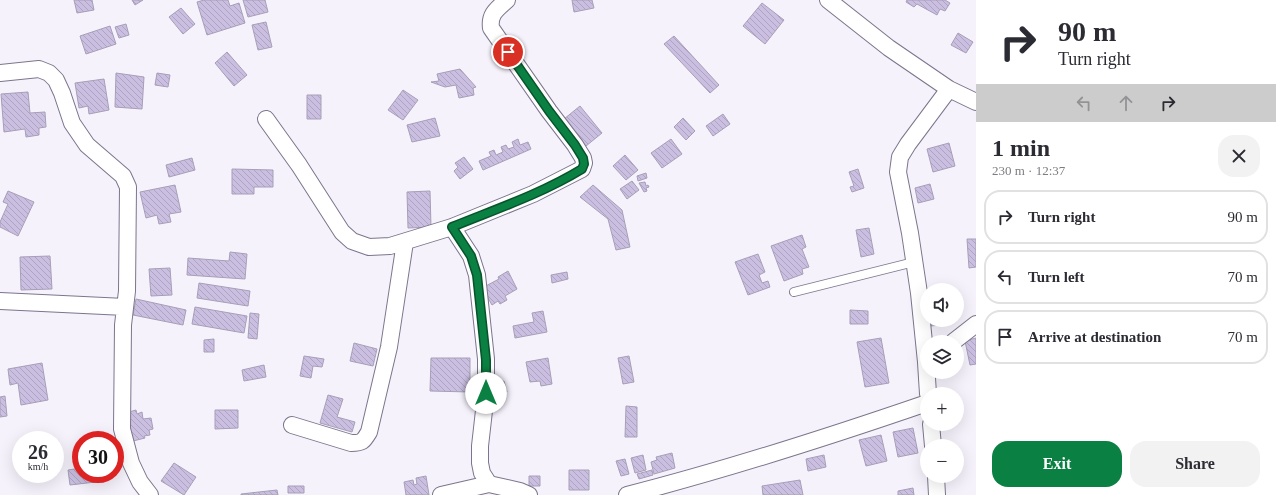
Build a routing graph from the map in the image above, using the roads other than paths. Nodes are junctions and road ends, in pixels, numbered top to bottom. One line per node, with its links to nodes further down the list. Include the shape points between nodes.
1 (507, 0): 7 (street, via 494,12 490,20 491,28 575,145 584,164 582,169 533,194)
2 (828, 0): 4 (street, via 889,48)
3 (0, 73): 12 (street, via 39,69 49,73 56,80 72,124 88,145 123,176 128,187)
4 (949, 89): 5 (street); 9 (street, via 900,157 898,172)
5 (976, 102)
6 (266, 119): 8 (street, via 342,232 352,241 369,247)
7 (452, 227): 8 (street); 19 (street, via 471,256 477,275 486,366 480,463 482,473)
8 (405, 242): 17 (street, via 389,347 369,432 364,441 351,443)
9 (914, 262): 10 (lane); 14 (street)
10 (794, 292)
11 (0, 301): 12 (street)
12 (125, 307): 21 (street, via 122,429 131,463)
13 (976, 324): 15 (street)
14 (924, 335)
15 (963, 335)
16 (920, 405): 23 (street, via 814,442)
17 (292, 425)
18 (936, 483): 24 (street)
19 (489, 484): 20 (street); 22 (street)
20 (524, 494)
21 (150, 495)
22 (441, 495)
23 (627, 495)
24 (937, 495)

